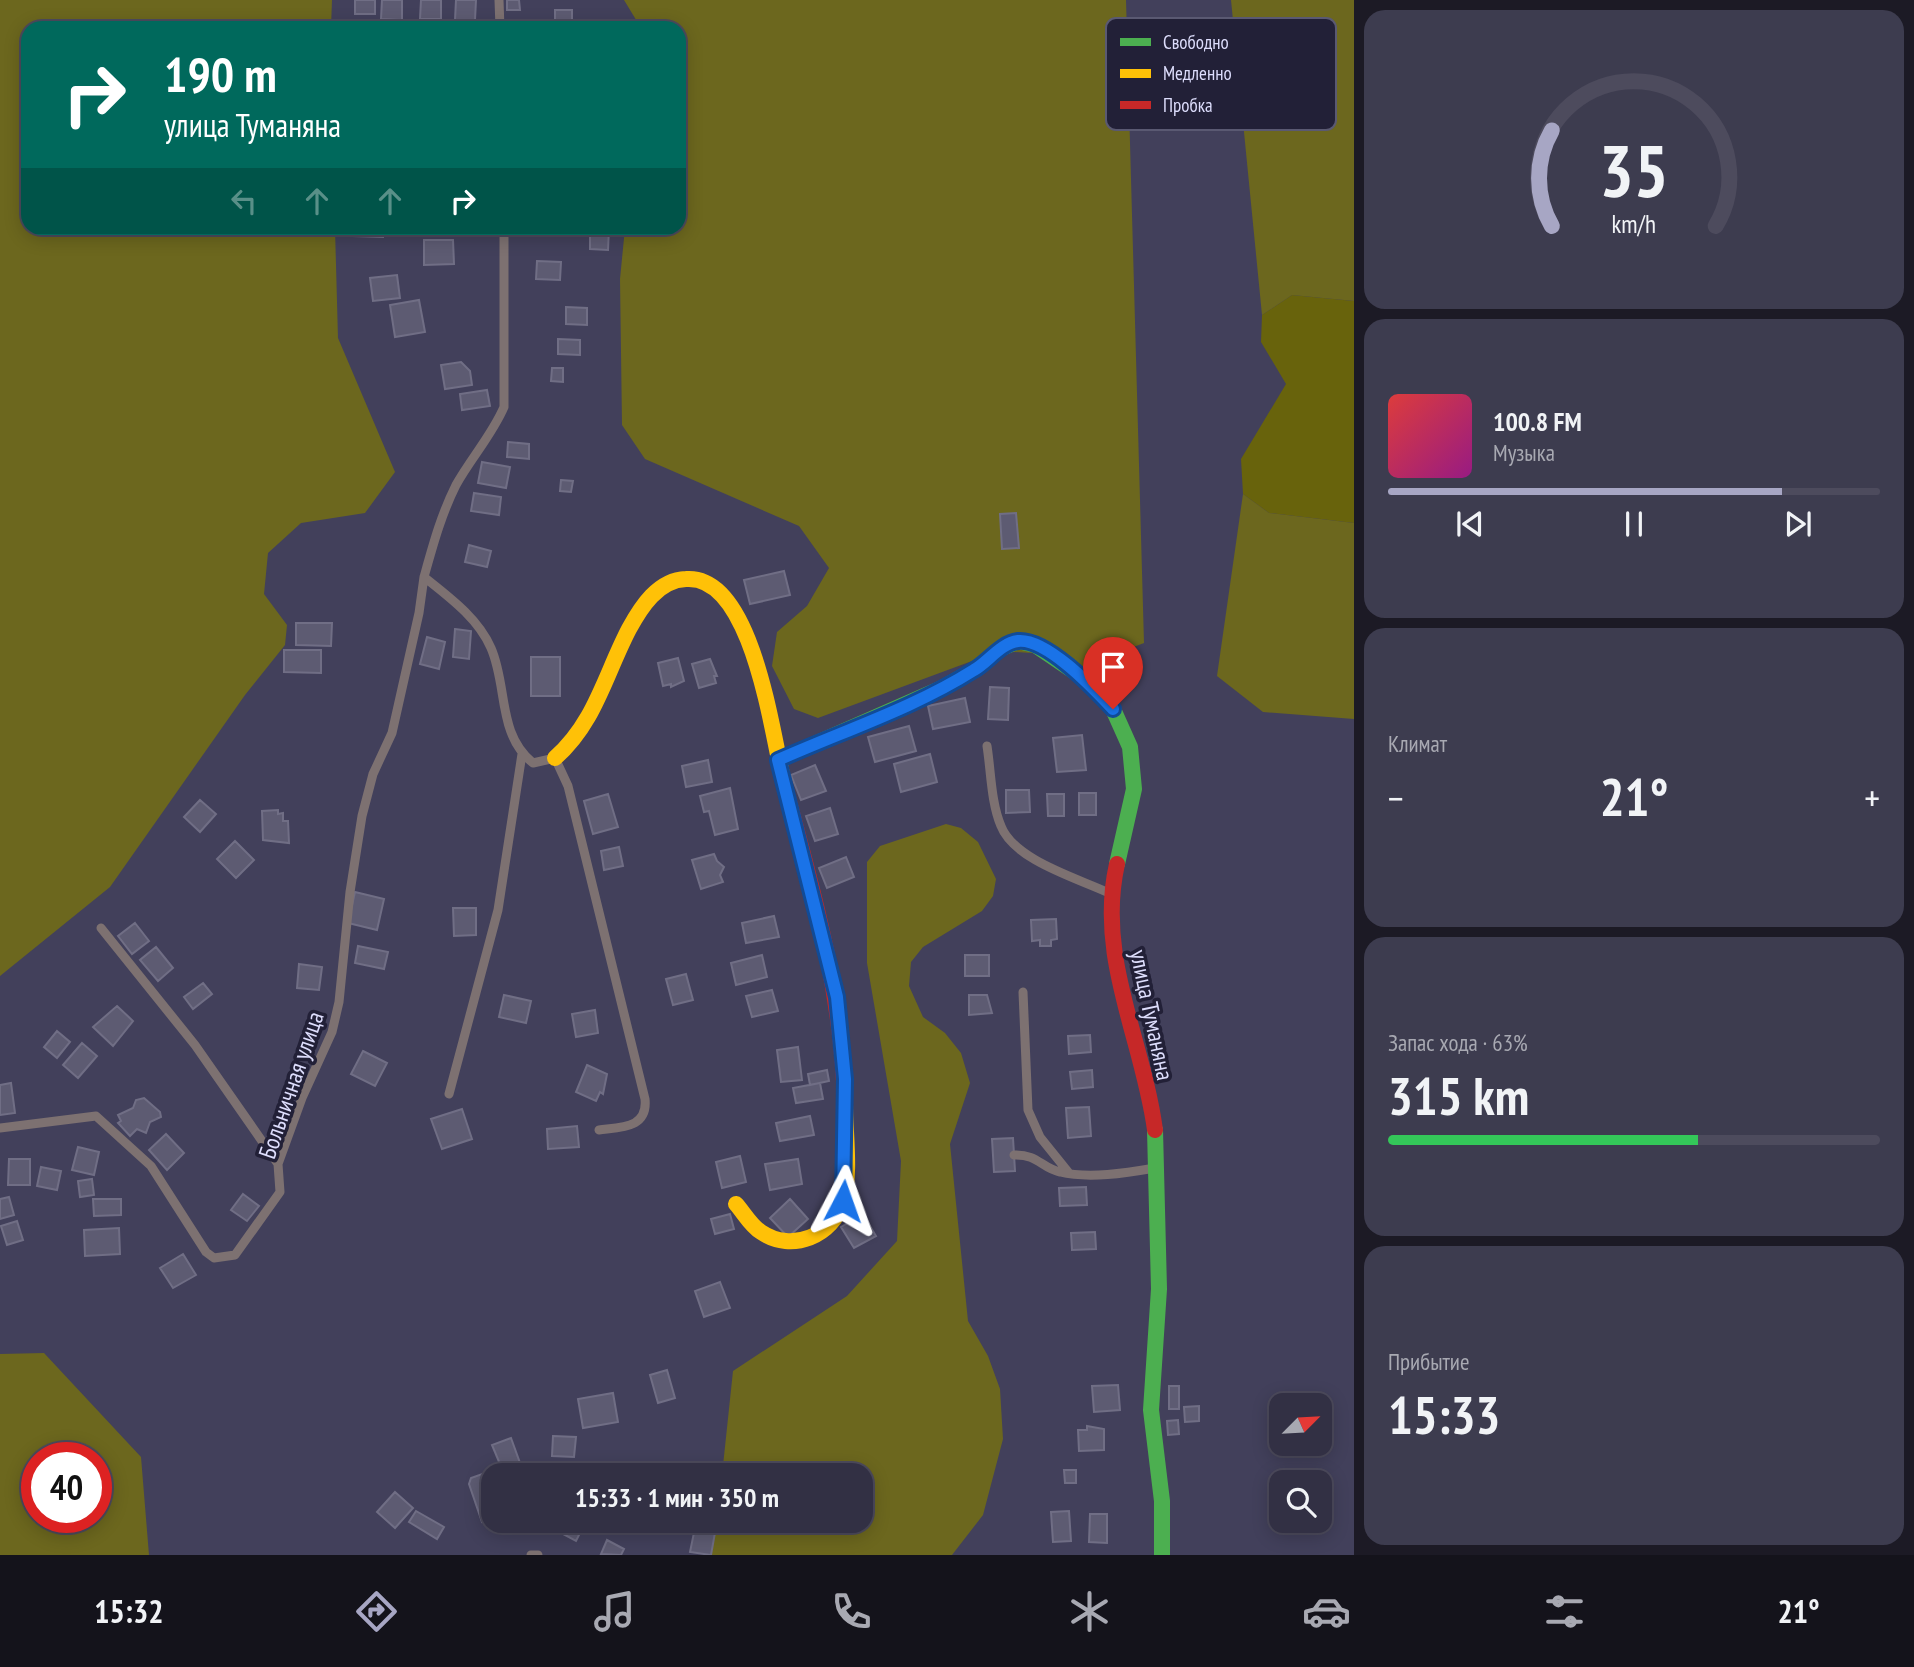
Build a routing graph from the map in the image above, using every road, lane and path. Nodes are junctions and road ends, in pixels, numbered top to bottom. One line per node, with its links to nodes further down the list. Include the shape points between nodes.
1 (499, 0): 2 (lane)
2 (500, 21)
3 (504, 235): 4 (lane, Больничная улица, via 504,407 457,484 439,523)
4 (424, 577): 6 (lane, via 479,626 491,646 512,740); 16 (lane, Больничная улица, via 392,733 373,774 362,817 337,1012)
5 (988, 746): 9 (lane, via 1006,838 1027,856)
6 (522, 754): 7 (lane, via 533,763); 12 (lane, via 498,910)
7 (555, 758): 8 (street, via 592,715 631,623 648,598 673,582 692,577 716,587 739,620); 14 (lane, via 568,786 645,1099 642,1120)
8 (778, 760): 9 (street, улица Туманяна, via 942,688 1000,649 1018,641 1035,645 1064,664 1113,709 1130,747 1134,789); 19 (street, via 837,997 845,1079 843,1201 832,1223 815,1238 790,1242 761,1233)
9 (1110, 894): 17 (street, улица Туманяна, via 1115,971 1155,1127)
10 (101, 929): 16 (lane, via 195,1045)
11 (1023, 992): 18 (lane, via 1028,1110 1040,1138)
12 (449, 1094)
13 (0, 1128): 16 (lane, Больничная улица, via 96,1116 151,1166 214,1258 235,1255 264,1218 280,1192)
14 (599, 1130)
15 (1014, 1155): 18 (lane, via 1029,1154 1058,1172)
16 (278, 1164)
17 (1157, 1167): 18 (lane, via 1107,1174); 22 (street, улица Туманяна, via 1159,1289 1151,1410 1162,1502)
18 (1069, 1172)
19 (736, 1204)
20 (531, 1555): 21 (lane)
21 (538, 1555)
22 (1162, 1555)

